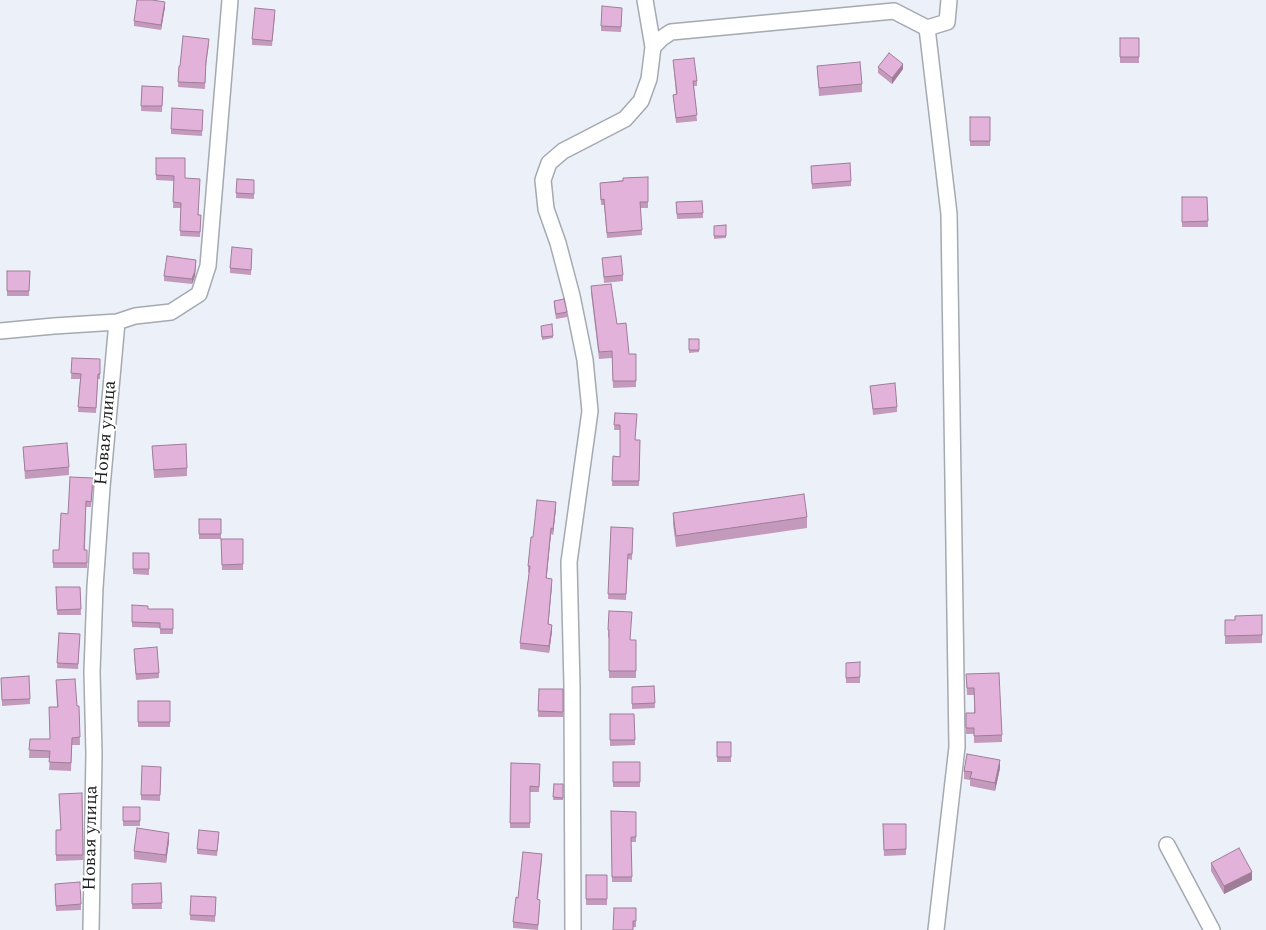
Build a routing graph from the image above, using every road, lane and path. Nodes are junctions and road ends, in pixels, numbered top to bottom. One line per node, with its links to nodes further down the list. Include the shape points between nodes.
1 (230, 0): 6 (street, via 208,266 200,294 171,312 135,316)
2 (645, 0): 5 (street)
3 (948, 0): 4 (street, via 947,22)
4 (927, 28): 5 (street, via 894,11 671,32); 11 (street, via 949,214 957,747)
5 (653, 47): 10 (street, via 642,101 625,119 563,151 549,163 543,180 546,209 576,314 590,411 569,562)
6 (117, 322): 7 (street); 9 (street, Новая улица, via 102,487 92,672 94,754)
7 (0, 331)
8 (1167, 845): 12 (street)
9 (90, 930)
10 (573, 930)
11 (936, 930)
12 (1212, 930)

